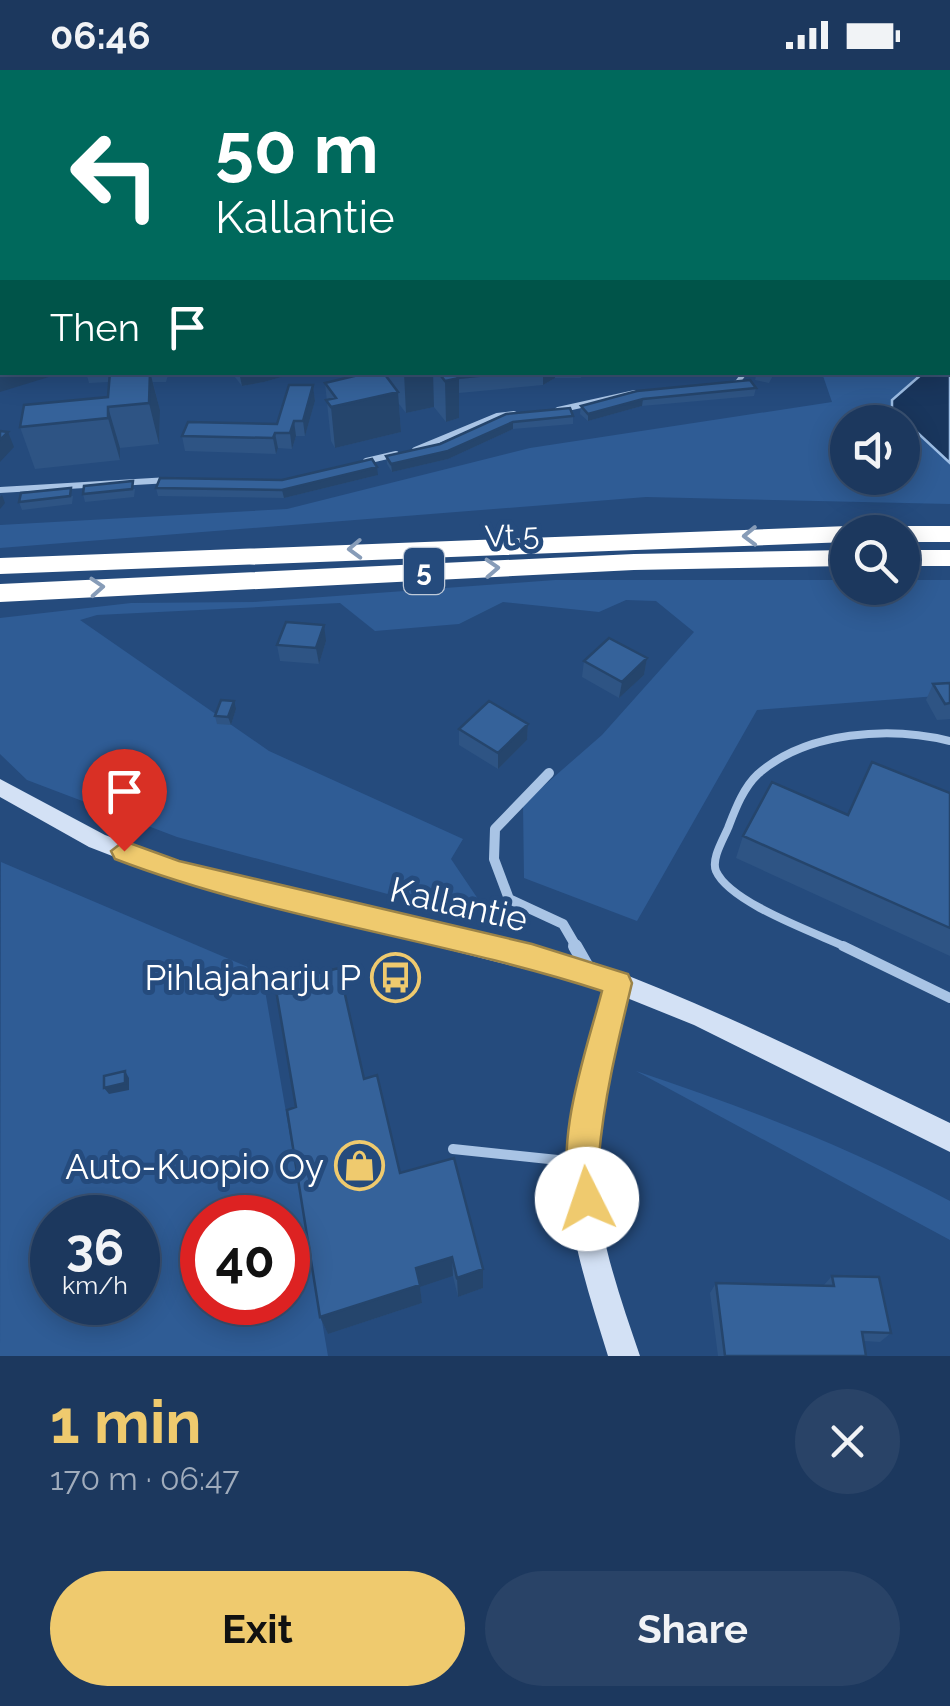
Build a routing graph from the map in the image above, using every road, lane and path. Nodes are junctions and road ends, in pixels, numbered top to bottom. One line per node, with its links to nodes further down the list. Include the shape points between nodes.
1 (743, 375): 2 (lane, via 737,383)
2 (718, 385)
3 (641, 392): 4 (lane)
4 (542, 412)
5 (527, 413): 6 (lane, via 497,416 421,448)
6 (351, 464)
7 (184, 480): 8 (lane)
8 (0, 490)
9 (830, 534): 15 (highway, Vt 5 / 5, one-way to 15)
10 (920, 534): 11 (highway)
11 (950, 534)
12 (830, 558): 16 (highway, Vt 5 / 5, one-way to 12)
13 (920, 558): 14 (highway)
14 (950, 558)
15 (0, 566)
16 (0, 593)
17 (950, 741): 22 (lane, via 908,732 853,736 779,759 754,778 715,859 733,893)
18 (549, 774): 20 (street, via 495,828 494,858 510,899 563,924)
19 (0, 787): 20 (main road, Kallantie, via 97,841 177,871)
20 (590, 972): 21 (main road, Kallantie)
21 (618, 983): 23 (main road, Kallantie, via 703,1017); 25 (main road)
22 (950, 998)
23 (950, 1138)
24 (453, 1149): 25 (lane)
25 (582, 1162): 26 (main road, via 597,1273)
26 (624, 1356)

